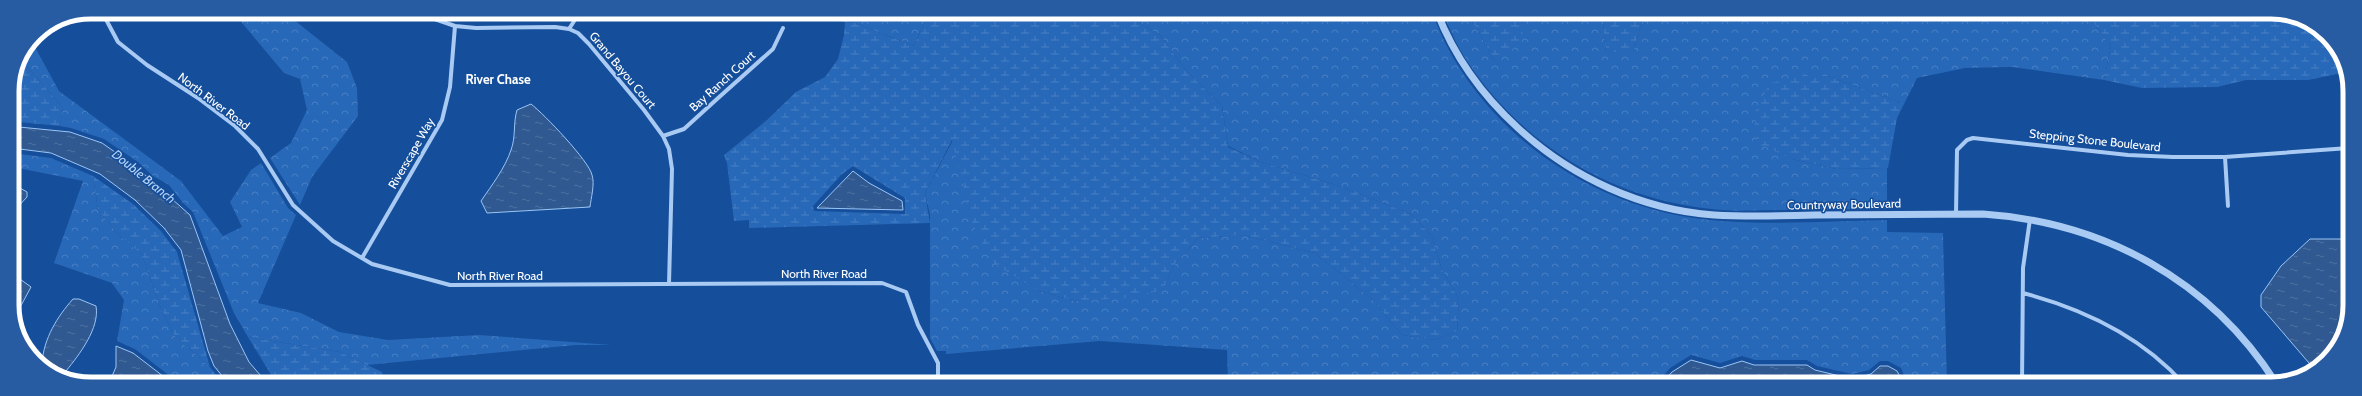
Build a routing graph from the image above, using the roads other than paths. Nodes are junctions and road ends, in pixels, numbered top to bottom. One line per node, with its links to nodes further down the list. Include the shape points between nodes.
1 (106, 19): 14 (street, North River Road, via 118,42 235,126 258,149 292,205 333,241)
2 (435, 19): 5 (street, Grand Bayou Court)
3 (575, 19): 7 (street)
4 (1441, 19): 12 (street, Countryway Boulevard, via 1463,63 1498,110 1552,157 1617,192 1663,207 1713,215)
5 (456, 26): 7 (street, Grand Bayou Court); 14 (street, Riverscape Way, via 450,87 442,120)
6 (783, 28): 8 (street, Bay Ranch Court, via 773,49 717,100 684,129)
7 (569, 29): 8 (street, Grand Bayou Court, via 578,33 589,44)
8 (663, 136): 15 (street, Grand Bayou Court, via 669,149 672,169)
9 (2343, 148): 10 (street, Stepping Stone Boulevard)
10 (2225, 157): 11 (street); 12 (street, Stepping Stone Boulevard, via 2128,155 1973,138 1966,140 1957,150)
11 (2228, 206)
12 (1956, 214): 13 (street, Countryway Boulevard)
13 (2030, 219): 16 (street); 20 (street, Countryway Boulevard, via 2090,234 2142,258 2184,284 2237,331 2254,350)
14 (362, 258): 15 (street, North River Road, via 379,266 450,285)
15 (669, 284): 17 (street, North River Road, via 882,283 906,292 918,324 938,363)
16 (2023, 293): 18 (street); 19 (street, via 2072,308 2106,324 2148,350)
17 (938, 377)
18 (2022, 377)
19 (2177, 377)
20 (2272, 377)

